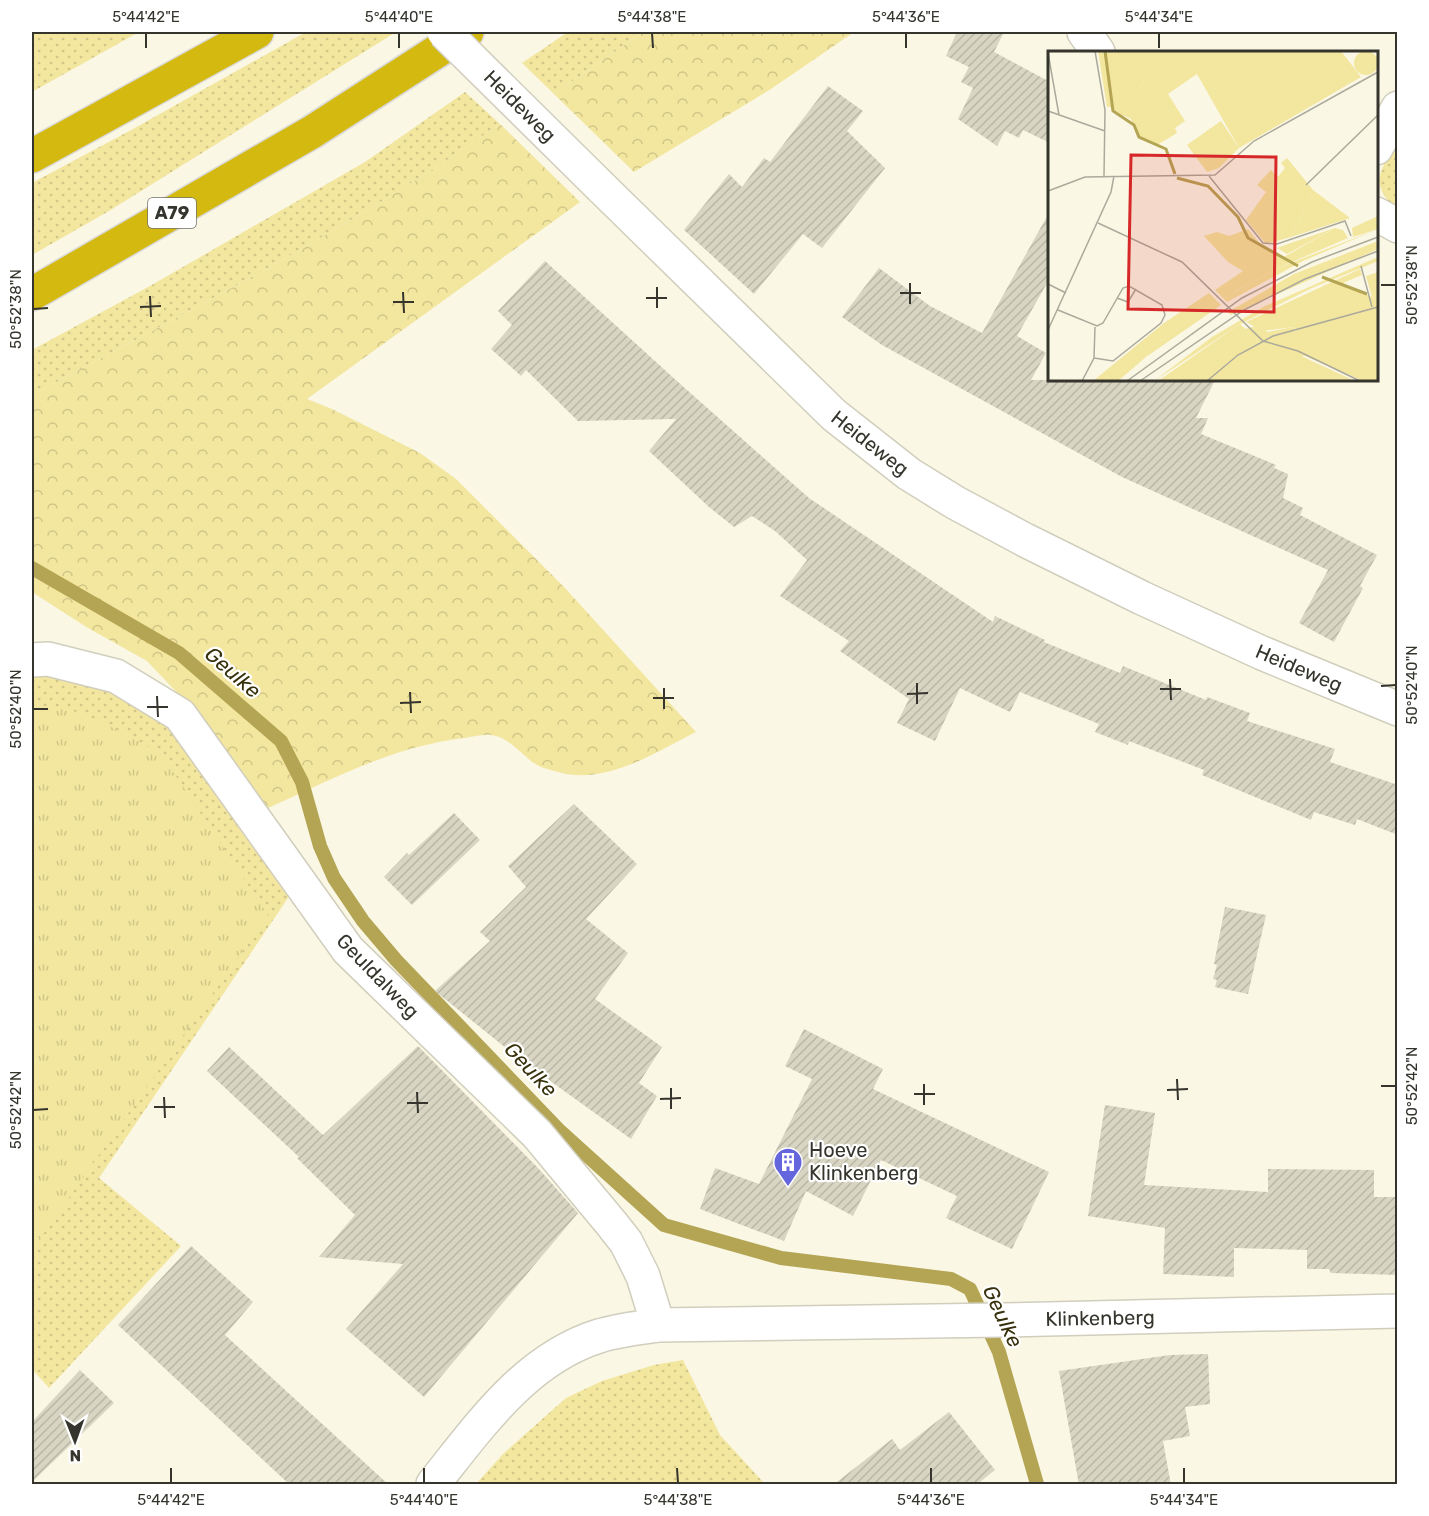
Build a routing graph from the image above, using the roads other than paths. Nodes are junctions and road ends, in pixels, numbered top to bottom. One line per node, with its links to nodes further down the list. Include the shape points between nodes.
1 (257, 32): 8 (highway)
2 (444, 32): 13 (street, Heideweg, bridge, via 834,415 909,474 1015,535 1142,598)
3 (467, 32): 11 (highway, A79, via 312,132)
4 (1084, 32): 5 (street)
5 (1097, 51)
6 (1398, 108): 7 (street)
7 (1378, 146)
8 (32, 156)
9 (1378, 215): 10 (street)
10 (1398, 226)
11 (32, 294)
12 (32, 660): 15 (street, Geuldalweg, via 48,658 116,676 180,715 348,950 537,1134 621,1235 642,1276)
13 (1398, 710)
14 (1398, 1311): 15 (street, Klinkenberg)
15 (658, 1326): 16 (street, Klinkenberg, via 597,1337 570,1348 531,1374 499,1403)
16 (433, 1485)

